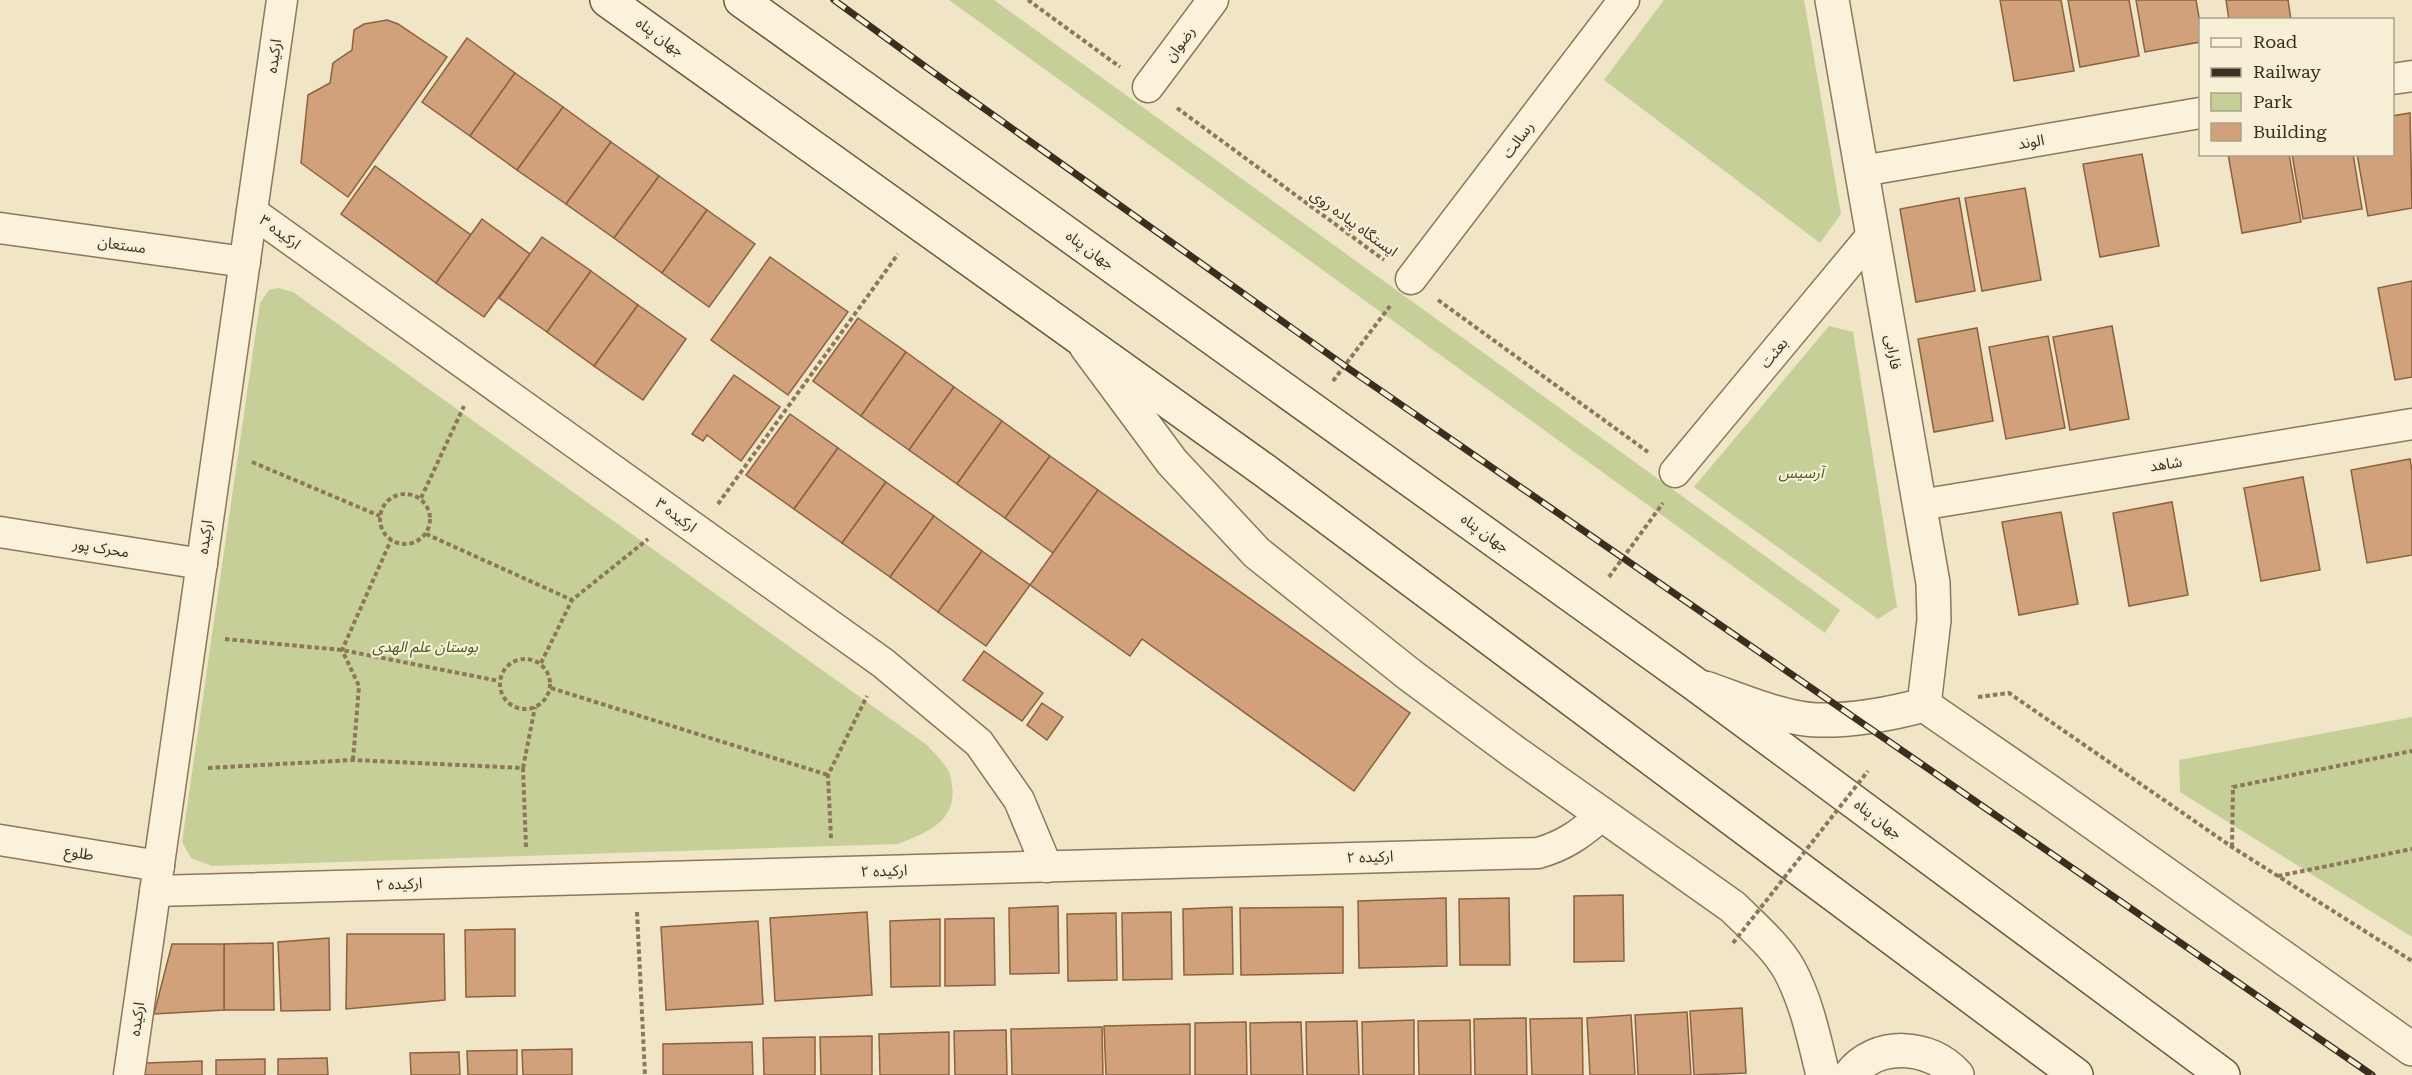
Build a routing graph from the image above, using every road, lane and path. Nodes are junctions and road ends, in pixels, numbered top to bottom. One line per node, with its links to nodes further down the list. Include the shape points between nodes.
1 (282, 0): 13 (street, ارکیده)
2 (607, 0): 14 (main road, جهان پناه)
3 (741, 0): 40 (main road, جهان پناه)
4 (1028, 0): 10 (path, ایستگاه پیاده روی)
5 (1213, 0): 10 (street, رضوان)
6 (1624, 0): 18 (street, رسالت)
7 (1832, 0): 12 (main road, فارابی)
8 (2412, 76): 9 (street)
9 (2394, 79)
10 (1148, 87): 18 (path, ایستگاه پیاده روی)
11 (2199, 112): 12 (street, الوند)
12 (1862, 171): 16 (main road, فارابی)
13 (252, 212): 17 (street, ارکیده); 20 (street, ارکیده ۳)
14 (920, 223): 19 (main road, جهان پناه); 28 (path)
15 (0, 228): 17 (street, مستعان)
16 (1873, 234): 24 (street, بعثت); 26 (main road, فارابی)
17 (244, 262): 23 (street, ارکیده)
18 (1411, 279): 21 (path); 24 (path, ایستگاه پیاده روی)
19 (1081, 339): 50 (main road, via 1172,462 1257,553 1410,675); 68 (main road, جهان پناه, via 1264,470)
20 (479, 374): 25 (path); 28 (street, ارکیده ۳)
21 (1332, 382)
22 (2412, 424): 26 (street, شاهد)
23 (218, 448): 27 (path); 32 (street, ارکیده)
24 (1666, 465): 33 (path, via 1663,504)
25 (422, 498): 27 (path, via 409,493 395,495 384,503); 30 (path, via 431,522)
26 (1920, 505): 42 (main road, فارابی, via 1933,583 1934,620)
27 (380, 516): 31 (path, via 382,530)
28 (688, 523): 34 (path); 38 (street, ارکیده ۳)
29 (0, 532): 32 (street, محرک پور)
30 (426, 534): 31 (path, via 415,542); 34 (path)
31 (391, 540): 36 (path)
32 (202, 564): 35 (street, ارکیده)
33 (1603, 586)
34 (572, 600): 37 (path)
35 (191, 635): 36 (path); 47 (street, ارکیده)
36 (342, 650): 39 (path); 45 (path, via 359,686)
37 (541, 663): 39 (path, via 529,658 515,660 504,668); 41 (path, via 549,674)
38 (883, 663): 49 (path); 54 (street, ارکیده ۳, via 979,743 1019,800)
39 (499, 681): 43 (path, via 502,695 510,705 523,710)
40 (1695, 684): 42 (main road, via 1770,710 1816,720 1897,712); 69 (main road, جهان پناه)
41 (551, 688): 43 (path, via 546,700); 49 (path)
42 (1924, 705): 52 (path, via 2008,693); 62 (main road)
43 (535, 707): 46 (path)
44 (2412, 751): 52 (path, via 2233,787)
45 (353, 760): 46 (path); 47 (path)
46 (523, 768): 59 (path)
47 (172, 770): 58 (street, ارکیده)
48 (1868, 771): 60 (path, bridge)
49 (828, 775): 55 (path)
50 (1602, 815): 54 (street, ارکیده ۲, via 1576,837 1538,853); 65 (main road, via 1733,907 1762,936 1788,968 1806,1009)
51 (0, 840): 58 (street, طلوع)
52 (2232, 848): 56 (path)
53 (2412, 849): 56 (path)
54 (1047, 867): 55 (street, ارکیده ۲)
55 (833, 872): 57 (street, ارکیده ۲)
56 (2277, 876): 61 (path)
57 (636, 878): 59 (street, ارکیده ۲); 64 (path)
58 (157, 879): 59 (street, ارکیده ۲); 63 (street, ارکیده)
59 (527, 881)
60 (1733, 943)
61 (2412, 962)
62 (2412, 1049)
63 (129, 1075)
64 (645, 1075)
65 (1823, 1075)
66 (1850, 1075): 67 (main road, via 1878,1054 1902,1050 1926,1053)
67 (1957, 1075)
68 (2076, 1075)
69 (2223, 1075)

